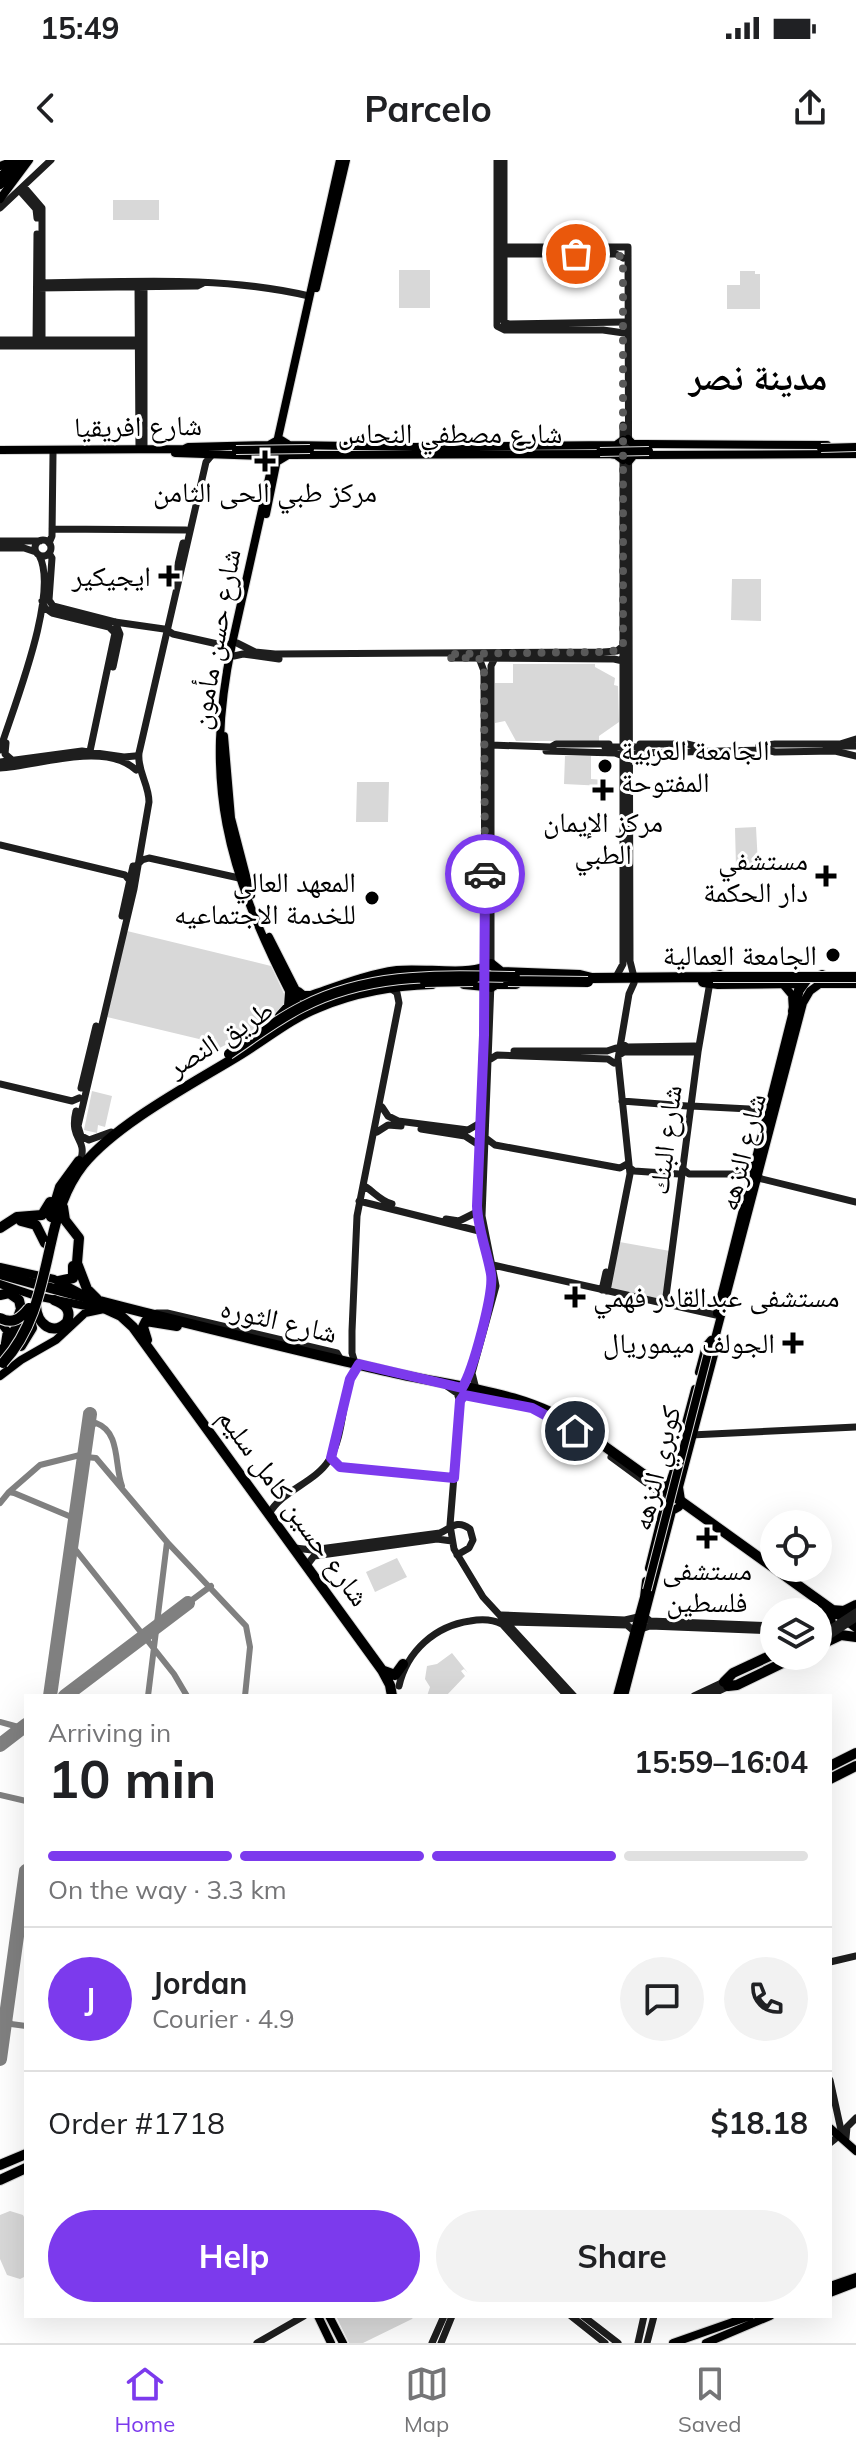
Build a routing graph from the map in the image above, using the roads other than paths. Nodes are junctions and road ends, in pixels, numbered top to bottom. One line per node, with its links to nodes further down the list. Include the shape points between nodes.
1 (17, 160): 8 (main road); 9 (main road)
2 (27, 160): 10 (main road); 12 (main road)
3 (39, 160): 11 (street)
4 (51, 160): 11 (street)
5 (343, 160): 17 (main road)
6 (497, 160): 18 (street)
7 (504, 160): 14 (street)
8 (0, 166)
9 (0, 177)
10 (0, 185)
11 (21, 187): 12 (street); 19 (street, via 37,211)
12 (0, 204)
13 (625, 247): 15 (street); 16 (street); 43 (street)
14 (504, 250): 15 (street); 18 (street)
15 (576, 250): 16 (street)
16 (623, 258): 23 (street)
17 (316, 277): 21 (main road); 41 (main road)
18 (500, 282): 22 (street)
19 (40, 285): 20 (street); 27 (street)
20 (141, 285): 21 (street, via 257,286); 28 (street)
21 (309, 296): 41 (main road)
22 (500, 298): 24 (street, via 509,324); 24 (street, via 497,326 503,330)
23 (624, 322): 24 (street); 25 (street)
24 (604, 327): 25 (street)
25 (624, 333): 43 (street)
26 (0, 343): 27 (street)
27 (39, 343): 28 (street)
28 (141, 343): 33 (street)
29 (643, 444): 38 (main road, شارع مصطفي النحاس); 43 (main road, شارع مصطفي النحاس, via 633,444); 46 (main road)
30 (260, 445): 40 (main road, شارع افريقيا); 41 (main road, شارع افريقيا); 47 (main road)
31 (378, 447): 32 (main road, شارع مصطفي النحاس); 35 (main road, شارع مصطفي النحاس); 36 (main road)
32 (531, 447): 37 (main road, شارع مصطفي النحاس); 38 (main road, bridge)
33 (141, 449): 40 (main road, شارع افريقيا); 42 (main road, شارع افريقيا)
34 (853, 449): 39 (main road, شارع مصطفي النحاس); 39 (main road, bridge)
35 (294, 450): 41 (main road, شارع مصطفي النحاس, via 283,456); 41 (main road, شارع مصطفي النحاس, via 287,444); 44 (main road, شارع مصطفي النحاس)
36 (310, 450): 40 (main road, bridge); 44 (main road)
37 (609, 450): 43 (main road, شارع مصطفي النحاس); 43 (main road, شارع مصطفي النحاس, via 619,445); 45 (main road, شارع مصطفي النحاس)
38 (709, 450): 39 (main road, شارع مصطفي النحاس); 45 (main road, bridge); 46 (main road, شارع مصطفي النحاس)
39 (783, 450)
40 (182, 451): 48 (main road, شارع افريقيا); 49 (main road, شارع افريقيا)
41 (277, 451): 47 (main road, شارع افريقيا); 65 (main road, شارع حسن مأمون)
42 (0, 452): 48 (main road, شارع افريقيا)
43 (626, 454): 46 (main road, شارع مصطفي النحاس); 64 (street); 73 (street)
44 (364, 455): 45 (main road, شارع مصطفي النحاس)
45 (548, 455)
46 (643, 455)
47 (259, 456): 49 (main road, شارع افريقيا)
48 (51, 457): 50 (street); 53 (street)
49 (205, 458): 51 (street); 57 (street)
50 (52, 531): 51 (street); 53 (street)
51 (185, 531): 57 (street)
52 (0, 541): 53 (street)
53 (44, 542): 55 (street); 56 (street, via 35,546)
54 (0, 548): 56 (street)
55 (49, 553): 56 (street); 61 (street, via 53,606)
56 (38, 554): 58 (street, via 45,574)
57 (178, 576): 62 (street)
58 (42, 601): 59 (street); 60 (street)
59 (56, 615): 60 (street); 61 (street)
60 (44, 617): 82 (street)
61 (112, 624): 62 (street); 63 (street); 72 (street, via 115,636)
62 (164, 632): 63 (street, via 131,627); 65 (street); 84 (street); 89 (street, via 138,759 149,794)
63 (120, 634): 72 (street)
64 (623, 646): 66 (street); 70 (street)
65 (230, 648): 67 (street, via 302,656); 87 (main road, شارع حسن مأمون)
66 (604, 655): 67 (street); 69 (street); 70 (street)
67 (446, 656): 68 (street)
68 (479, 658): 69 (street); 71 (street)
69 (495, 658): 71 (street)
70 (623, 661): 73 (street)
71 (488, 671): 79 (street); 91 (street)
72 (105, 691): 78 (street)
73 (626, 741): 74 (street); 81 (street); 83 (street)
74 (611, 748): 80 (street); 83 (street)
75 (694, 748): 76 (street); 80 (street, bridge); 81 (street, via 687,744)
76 (767, 748): 77 (street, bridge); 77 (street); 77 (street)
77 (855, 748)
78 (93, 749): 84 (street); 85 (street)
79 (494, 749): 80 (street); 91 (street)
80 (551, 749)
81 (639, 749): 83 (street)
82 (2, 753): 85 (street)
83 (626, 756): 96 (street)
84 (130, 759): 86 (street, via 83,756); 89 (street, via 146,797)
85 (13, 761): 86 (street)
86 (1, 768)
87 (226, 810): 90 (main road, شارع حسن مأمون); 107 (main road, شارع حسن مأمون, via 249,890)
88 (0, 843): 89 (street)
89 (135, 864): 90 (street); 113 (street); 113 (street)
90 (238, 877): 107 (main road, شارع حسن مأمون)
91 (488, 965): 92 (highway); 101 (highway); 101 (street)
92 (467, 971): 98 (highway, via 403,970); 103 (highway, via 477,978)
93 (450, 975): 99 (highway, bridge); 100 (highway, bridge); 119 (highway, bridge, via 395,978 338,991 291,1013)
94 (796, 975): 95 (highway, طريق النصر); 102 (highway, via 798,982); 104 (highway, طريق النصر, via 718,975)
95 (821, 978): 97 (highway, طريق النصر); 112 (highway, via 803,983)
96 (627, 979): 99 (highway, طريق النصر); 104 (highway, طريق النصر); 117 (street)
97 (854, 979): 104 (highway, bridge)
98 (353, 980): 100 (highway); 108 (highway)
99 (590, 980): 101 (highway, bridge); 101 (highway, طريق النصر, via 583,985)
100 (407, 981): 101 (highway, bridge); 103 (highway, طريق النصر); 105 (highway, طريق النصر); 106 (highway); 109 (street)
101 (492, 982): 103 (highway, طريق النصر); 114 (street); 119 (highway, bridge, via 403,980 348,992 293,1016); 125 (street)
102 (782, 983): 104 (highway, طريق النصر); 112 (main road, via 792,995)
103 (468, 984)
104 (708, 984): 115 (street, شارع البنك); 127 (street, شارع البنك)
105 (390, 988): 106 (highway, طريق النصر); 109 (street)
106 (368, 992): 110 (highway, طريق النصر)
107 (294, 995): 108 (highway, طريق النصر); 110 (main road, شارع حسن مأمون); 111 (highway, طريق النصر)
108 (313, 995): 110 (highway)
109 (401, 999): 126 (street); 145 (street)
110 (310, 1011): 111 (highway); 119 (highway, طريق النصر)
111 (284, 1013): 119 (highway, طريق النصر)
112 (794, 1019): 121 (main road, شارع النزهه)
113 (100, 1020): 124 (street); 135 (street, via 78,1126)
114 (489, 1047): 116 (street); 120 (street)
115 (692, 1049): 117 (street); 127 (street, شارع البنك)
116 (499, 1053): 118 (street); 120 (street)
117 (617, 1053): 118 (street); 118 (street, via 609,1059); 123 (street); 140 (street)
118 (592, 1054)
119 (225, 1059): 131 (highway, طريق النصر); 144 (highway, طريق النصر, via 106,1142 82,1167)
120 (489, 1060): 125 (street)
121 (783, 1065): 128 (main road, شارع النزهه); 142 (main road, شارع النزهه)
122 (0, 1086): 124 (street)
123 (622, 1101): 127 (street); 140 (street)
124 (74, 1103): 135 (street, via 73,1131)
125 (484, 1104): 130 (street); 134 (street)
126 (382, 1107): 129 (street); 132 (street)
127 (692, 1108): 128 (street); 141 (street, شارع البنك)
128 (764, 1113): 142 (main road, شارع النزهه)
129 (388, 1121): 132 (street); 133 (street)
130 (480, 1123): 133 (street); 136 (street)
131 (111, 1132): 135 (street); 138 (highway, طريق النصر)
132 (377, 1132): 143 (street)
133 (471, 1134): 136 (street)
134 (487, 1137): 137 (street); 139 (street, via 495,1145)
135 (85, 1142): 138 (street)
136 (479, 1145): 147 (street)
137 (486, 1151): 139 (street); 153 (street, via 482,1216)
138 (78, 1162): 148 (highway, via 60,1179 48,1210 14,1218); 151 (highway, طريق النصر, via 58,1193)
139 (587, 1165): 140 (street)
140 (629, 1172): 141 (street); 156 (street)
141 (681, 1175): 142 (street); 158 (street, شارع البنك)
142 (750, 1178): 146 (street); 162 (main road, شارع النزهه); 166 (main road, شارع النزهه)
143 (369, 1189): 145 (street); 147 (street, via 384,1202 456,1221)
144 (63, 1200): 151 (highway, طريق النصر); 159 (highway, via 65,1220 79,1238 78,1265 88,1291)
145 (364, 1202): 149 (street); 165 (street, via 357,1222)
146 (856, 1202)
147 (474, 1214): 149 (street)
148 (0, 1228)
149 (476, 1230): 172 (street, via 492,1290)
150 (0, 1235): 151 (highway, via 15,1222 27,1221)
151 (48, 1243): 157 (highway, via 63,1231 75,1239 75,1275); 160 (highway, bridge)
152 (0, 1267): 157 (main road)
153 (493, 1268): 155 (street); 172 (street, via 495,1296)
154 (1, 1285): 157 (highway); 157 (main road, via 30,1295); 169 (highway, via 21,1305)
155 (569, 1285): 156 (street); 162 (street)
156 (605, 1289): 158 (street)
157 (60, 1292): 159 (highway, شارع الثوره); 159 (highway, شارع الثوره); 160 (highway, via 69,1316 63,1326 49,1328)
158 (663, 1301): 162 (street)
159 (100, 1304): 161 (highway, شارع الثوره); 167 (highway, شارع حسين كامل سليم, via 127,1321); 169 (main road, via 56,1340 21,1360)
160 (32, 1307): 163 (highway, bridge, via 16,1321); 169 (highway, bridge, via 23,1337)
161 (155, 1314): 164 (highway, شارع الثوره); 168 (street, via 337,1353)
162 (712, 1317): 166 (main road, شارع النزهه)
163 (0, 1320): 169 (main road, via 7,1333)
164 (190, 1323): 167 (highway, via 146,1321); 168 (highway, شارع الثوره)
165 (352, 1331): 168 (street); 170 (street)
166 (712, 1344): 175 (main road, شارع النزهه, via 716,1348); 188 (main road, كوبري النزهه, bridge)
167 (148, 1346): 181 (highway, شارع حسين كامل سليم)
168 (342, 1360): 170 (highway, شارع الثوره)
169 (1, 1361)
170 (357, 1364): 171 (highway, شارع الثوره); 176 (street)
171 (444, 1384): 172 (highway, شارع الثوره); 173 (street)
172 (470, 1385): 179 (highway, شارع الثوره, via 571,1422)
173 (460, 1401): 178 (street); 180 (street, شارع الثوره, via 468,1395 548,1415)
174 (856, 1429): 175 (street)
175 (695, 1436): 177 (main road, شارع النزهه); 177 (main road, شارع النزهه)
176 (332, 1455): 178 (street, via 340,1467); 181 (street)
177 (679, 1470): 179 (main road, شارع النزهه); 180 (main road, شارع النزهه)
178 (454, 1478): 183 (street)
179 (660, 1486): 180 (highway, شارع الثوره)
180 (676, 1501): 182 (main road, شارع النزهه); 182 (main road, شارع النزهه); 189 (highway, via 693,1509); 190 (highway, شارع الثوره)
181 (269, 1514): 187 (highway, شارع حسين كامل سليم, via 295,1548)
182 (665, 1521): 188 (main road, شارع النزهه, via 652,1592)
183 (450, 1525): 184 (street); 185 (street); 186 (street, via 465,1525 473,1536 470,1547)
184 (440, 1536): 185 (street); 187 (street)
185 (452, 1541): 186 (street)
186 (457, 1555): 191 (street)
187 (309, 1557): 205 (highway, شارع حسين كامل سليم)
188 (646, 1598): 192 (main road, شارع النزهه)
189 (792, 1598)
190 (805, 1598)
191 (493, 1615): 193 (street); 195 (street); 204 (street, via 455,1619 435,1629); 208 (street, via 429,1638 410,1659); 209 (street)
192 (641, 1617): 195 (street); 197 (street); 202 (main road, شارع النزهه)
193 (507, 1622): 195 (street); 210 (street)
194 (832, 1622): 196 (highway, via 844,1611)
195 (625, 1623): 202 (street)
196 (852, 1623): 198 (highway); 199 (street, bridge); 201 (highway)
197 (654, 1624): 200 (street); 202 (street)
198 (832, 1627)
199 (832, 1627)
200 (760, 1628)
201 (832, 1628)
202 (637, 1630): 211 (main road, شارع النزهه); 212 (main road, شارع النزهه)
203 (760, 1662): 207 (highway, via 733,1673)
204 (403, 1664): 205 (highway, via 395,1675); 208 (street)
205 (382, 1670): 208 (highway, شارع حسين كامل سليم)
206 (767, 1670): 207 (highway, via 737,1685)
207 (730, 1682): 213 (street); 214 (street)
208 (395, 1693)
209 (565, 1694)
210 (572, 1694)
211 (618, 1694)
212 (624, 1694)
213 (699, 1694)
214 (711, 1694)
215 (856, 1753): 216 (highway)
216 (832, 1765)
217 (856, 1766): 218 (highway)
218 (832, 1778)
219 (856, 1955): 220 (street)
220 (832, 1960)
221 (833, 2113): 223 (street)
222 (856, 2118): 223 (street)
223 (834, 2138): 224 (main road); 226 (main road)
224 (856, 2151)
225 (24, 2155): 227 (highway)
226 (856, 2158)
227 (0, 2165)
228 (24, 2169): 229 (highway)
229 (0, 2180)
230 (856, 2277): 232 (main road)
231 (856, 2283): 233 (main road)
232 (832, 2285)
233 (832, 2292)
234 (295, 2318): 251 (street)
235 (300, 2318): 251 (street)
236 (319, 2318): 252 (main road)
237 (330, 2318): 253 (main road)
238 (443, 2318): 254 (street)
239 (451, 2318): 255 (street)
240 (574, 2318): 256 (street)
241 (586, 2318): 257 (street)
242 (644, 2318): 248 (street)
243 (654, 2318): 246 (street)
244 (745, 2318): 247 (main road)
245 (765, 2318): 249 (main road)
246 (651, 2329): 248 (street); 259 (street)
247 (716, 2329): 249 (main road, via 717,2334); 250 (main road)
248 (641, 2330): 258 (street)
249 (728, 2333): 261 (main road)
250 (698, 2335): 260 (main road); 261 (main road, via 706,2337)
251 (254, 2343)
252 (331, 2343)
253 (343, 2343)
254 (432, 2343)
255 (441, 2343)
256 (605, 2343)
257 (618, 2343)
258 (638, 2343)
259 (647, 2343)
260 (673, 2343)
261 (706, 2343)

